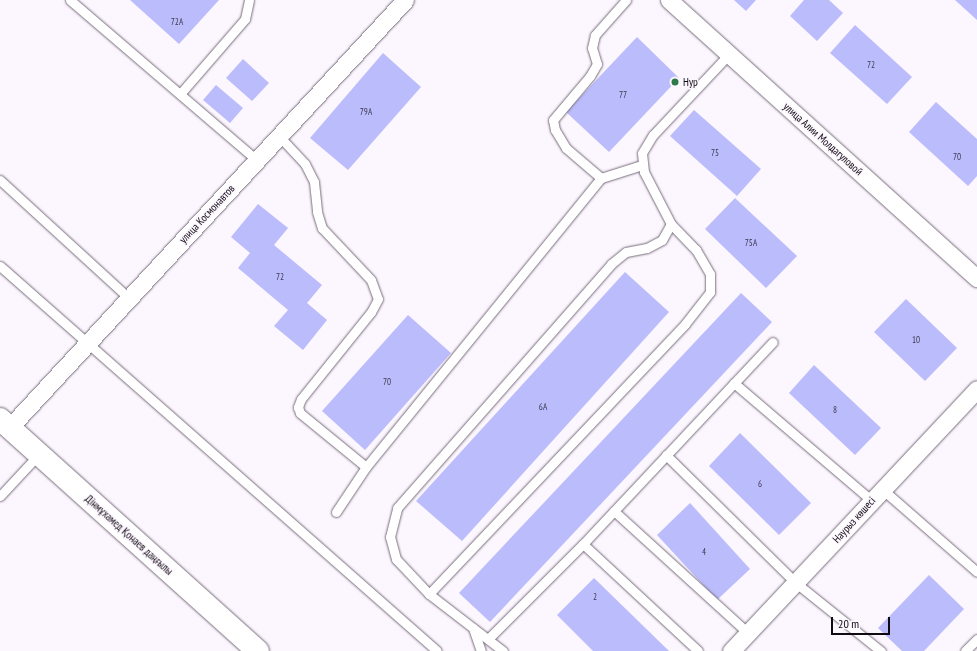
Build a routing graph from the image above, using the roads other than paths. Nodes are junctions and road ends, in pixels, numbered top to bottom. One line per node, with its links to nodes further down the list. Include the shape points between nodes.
1 (70, 0): 7 (lane)
2 (249, 0): 7 (lane, via 245,19)
3 (405, 0): 8 (street, улица Космонавтов)
4 (626, 0): 11 (lane, via 595,35 592,48 596,64 590,76 553,120 555,130 566,148)
5 (669, 0): 6 (street, улица Алии Молдагуловой)
6 (729, 54): 10 (lane, via 653,135 642,153); 15 (street, улица Алии Молдагуловой)
7 (180, 94): 9 (lane)
8 (279, 136): 9 (street, улица Космонавтов); 24 (lane, via 308,170 314,182 317,212 322,228 370,280 378,299 371,312 301,398 298,407 300,413)
9 (257, 160): 16 (street, улица Космонавтов)
10 (642, 165): 11 (lane); 13 (lane)
11 (601, 178): 24 (lane)
12 (0, 180): 16 (lane)
13 (671, 224): 32 (lane, via 696,250 710,274 710,292 685,324); 32 (lane, via 662,240 647,248 626,252 611,264 397,508 390,537 396,559)
14 (0, 266): 18 (lane)
15 (977, 278)
16 (129, 298): 18 (street, улица Космонавтов)
17 (773, 342): 19 (lane)
18 (87, 344): 21 (street, улица Космонавтов); 38 (lane)
19 (734, 383): 23 (lane); 25 (lane)
20 (977, 389): 25 (street, Наурыз көшесі)
21 (5, 424): 22 (street, Дінмұхамед Қонаев даңғылы)
22 (39, 454): 26 (lane); 37 (street, Дінмұхамед Қонаев даңғылы)
23 (666, 455): 27 (lane); 31 (lane)
24 (366, 467): 28 (lane)
25 (876, 495): 30 (lane); 31 (street, Наурыз көшесі)
26 (0, 496)
27 (614, 511): 29 (lane); 34 (lane)
28 (336, 512)
29 (583, 544): 36 (lane); 41 (lane)
30 (977, 572)
31 (796, 583): 34 (street, Наурыз көшесі); 43 (lane)
32 (429, 594): 33 (lane)
33 (473, 628): 36 (lane); 39 (lane)
34 (748, 633): 42 (street, Наурыз көшесі)
35 (977, 638): 44 (lane)
36 (488, 639): 40 (lane)
37 (258, 651)
38 (437, 651)
39 (481, 651)
40 (503, 651)
41 (698, 651)
42 (731, 651)
43 (881, 651)
44 (965, 651)

